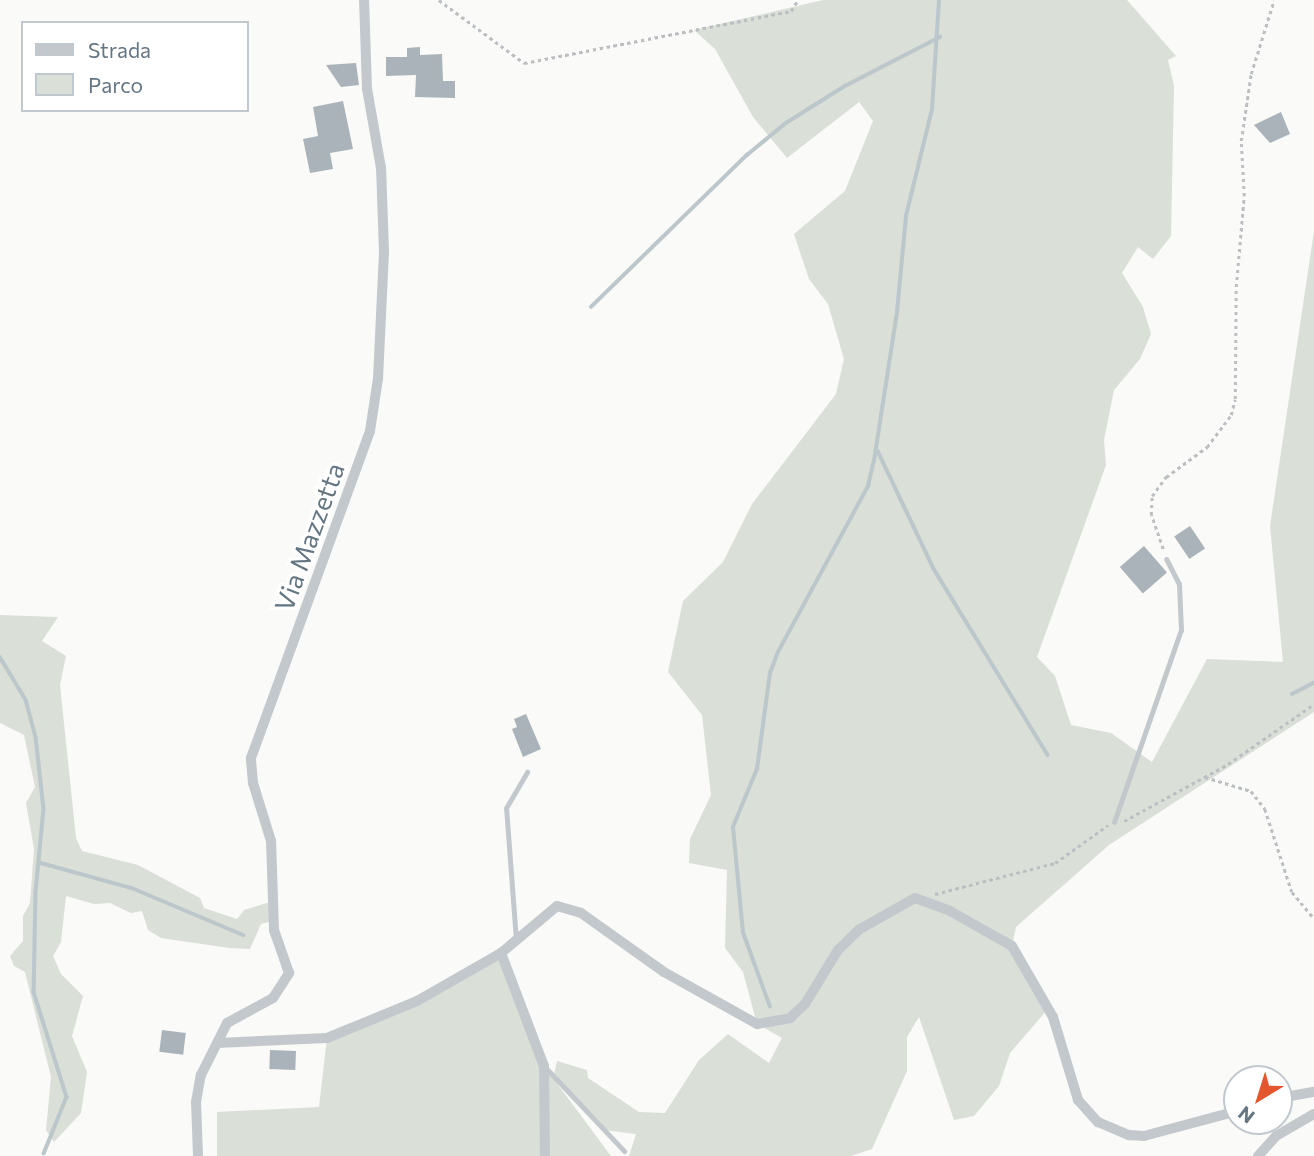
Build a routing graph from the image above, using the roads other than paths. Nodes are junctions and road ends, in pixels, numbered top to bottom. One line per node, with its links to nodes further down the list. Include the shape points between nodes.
1 (364, 0): 7 (street, Via Mazzetta, via 367,89 375,121 382,202 378,379 370,431 251,758 253,783 271,841 274,930 289,972 273,998 241,1012 228,1023)
2 (1166, 559): 4 (lane, via 1179,584 1181,630)
3 (527, 772): 5 (lane, via 506,808)
4 (1114, 822)
5 (516, 940): 6 (street); 12 (street, via 558,906 569,906 664,972 757,1024 790,1018 805,1004 838,950 860,929 915,898 950,911 1012,946 1053,1017 1078,1100 1098,1122 1144,1136)
6 (501, 953): 7 (street, via 417,1001 327,1038); 8 (street)
7 (217, 1043): 14 (street, via 201,1075 196,1102)
8 (544, 1066): 13 (lane); 15 (street)
9 (1314, 1092): 10 (street)
10 (1293, 1096)
11 (1314, 1114): 16 (street, via 1276,1136)
12 (1223, 1115)
13 (624, 1151)
14 (198, 1156)
15 (545, 1156)
16 (1258, 1156)

